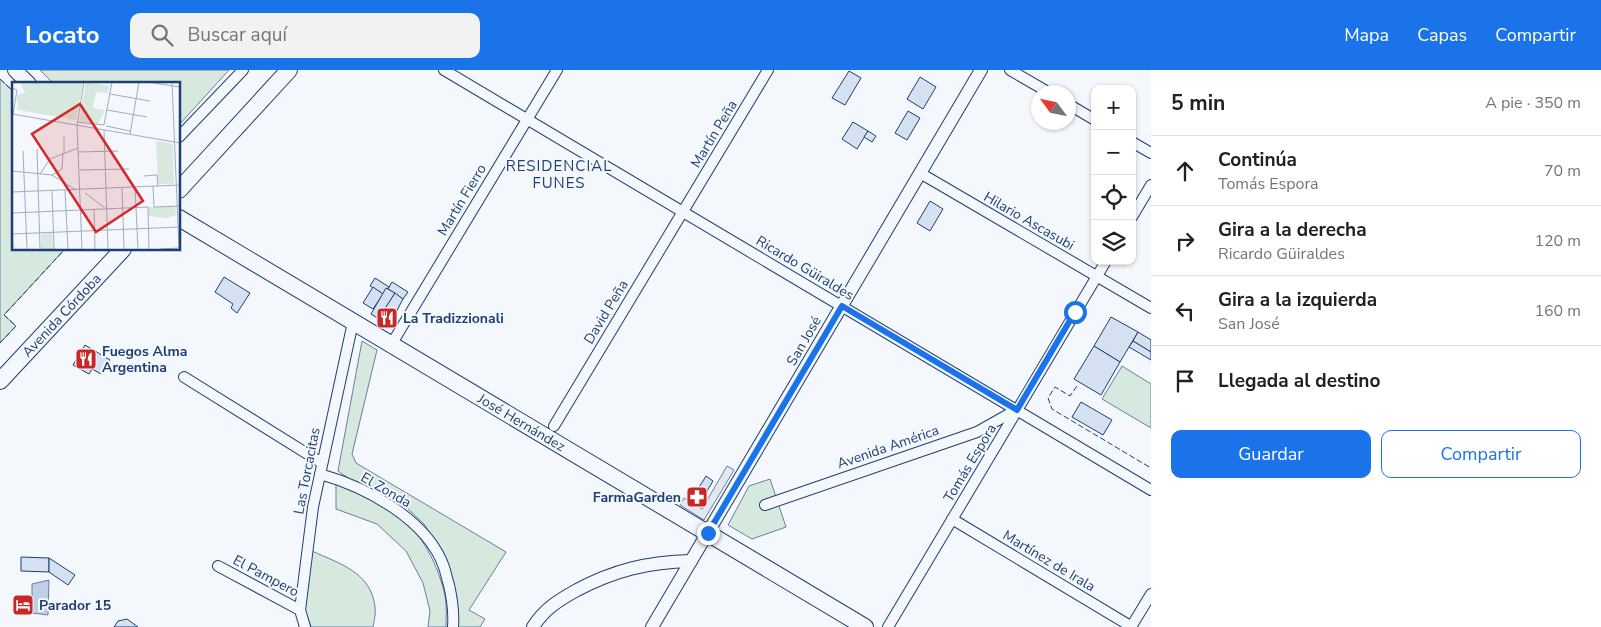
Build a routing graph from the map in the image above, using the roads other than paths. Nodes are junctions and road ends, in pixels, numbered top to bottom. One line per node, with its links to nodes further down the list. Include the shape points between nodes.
1 (14, 70): 9 (main road)
2 (243, 70): 14 (street)
3 (289, 70): 19 (main road)
4 (444, 70): 13 (street, Ricardo Güiraldes)
5 (557, 70): 13 (street, Martín Fierro)
6 (768, 70): 21 (street, Martín Peña)
7 (981, 70): 17 (street, San José)
8 (1010, 70): 10 (street)
9 (27, 82)
10 (1036, 85)
11 (1076, 109): 12 (street)
12 (1091, 118)
13 (527, 119): 21 (street, Ricardo Güiraldes); 29 (street, Martín Fierro)
14 (180, 136)
15 (1136, 144): 16 (street)
16 (1151, 153)
17 (920, 173): 25 (street, Hilario Ascasubi); 26 (street, San José)
18 (1151, 186): 20 (street)
19 (180, 189)
20 (1136, 210)
21 (683, 212): 26 (street, Ricardo Güiraldes); 33 (street, David Peña)
22 (180, 219): 28 (main road, José Hernández)
23 (122, 250): 31 (main road, Avenida Córdoba)
24 (1104, 265): 25 (street, Tomás Espora)
25 (1097, 276): 27 (street, Hilario Ascasubi); 32 (street, Tomás Espora)
26 (842, 306): 32 (street, Ricardo Güiraldes); 39 (street, San José)
27 (1151, 308)
28 (353, 322): 29 (main road, José Hernández); 34 (street, Las Torcacitas)
29 (391, 345): 39 (main road, José Hernández)
30 (184, 377): 34 (street)
31 (0, 381)
32 (1017, 410): 36 (street, Ricardo Güiraldes); 37 (street, Avenida América, via 977,432); 38 (street, Tomás Espora)
33 (554, 426)
34 (322, 463): 35 (street, Las Torcacitas)
35 (320, 474): 43 (street, Las Torcacitas); 44 (street, El Zonda, via 342,480 375,497 404,514 426,536 443,565 451,594)
36 (1151, 490)
37 (765, 505)
38 (952, 519): 49 (street, Tomás Espora); 50 (street, Martínez de Irala)
39 (708, 533): 40 (street, San José); 48 (main road, José Hernández)
40 (691, 561): 46 (street, via 643,566 602,577 555,602); 47 (street, San José)
41 (218, 566): 43 (street, El Pampero)
42 (1151, 594): 50 (street)
43 (300, 610): 45 (street, Las Torcacitas)
44 (454, 626)
45 (305, 627)
46 (533, 627)
47 (652, 627)
48 (865, 627)
49 (888, 627)
50 (1132, 627)

